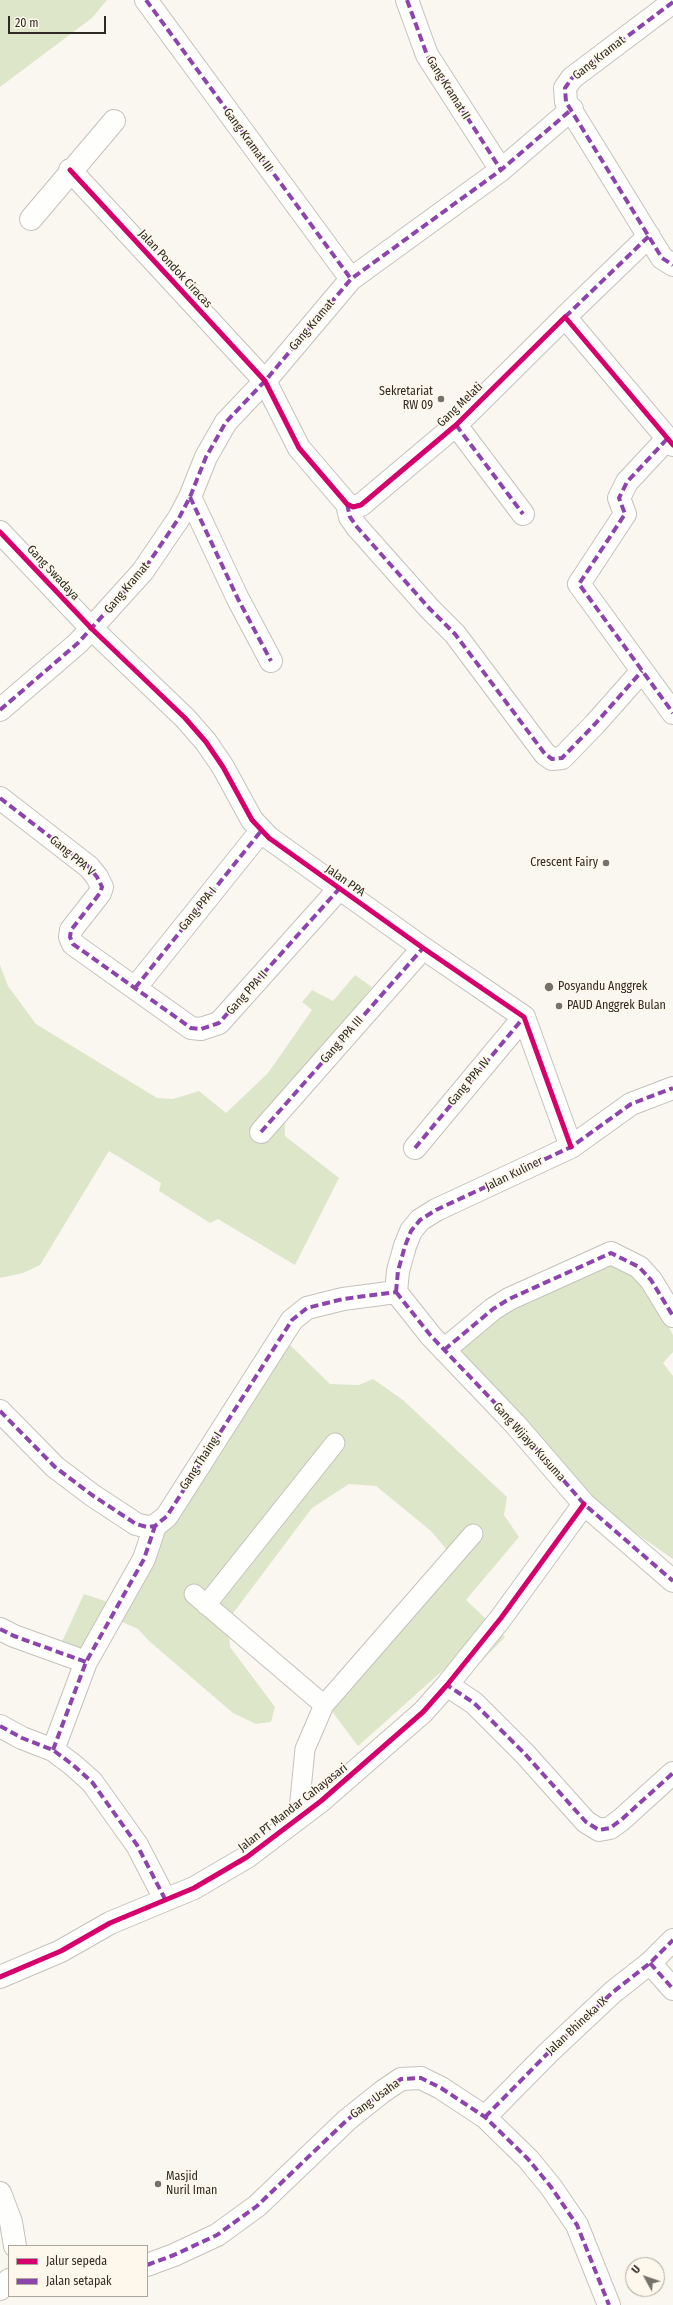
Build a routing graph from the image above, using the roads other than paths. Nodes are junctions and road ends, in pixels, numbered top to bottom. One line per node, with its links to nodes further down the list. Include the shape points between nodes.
1 (146, 0): 11 (street, Gang Kramat III)
2 (407, 0): 7 (street, Gang Kramat II, via 427,55)
3 (673, 2): 4 (street, Gang Kramat, via 572,78 565,88 566,102)
4 (572, 109): 7 (street, Gang Kramat); 9 (street)
5 (114, 121): 6 (street)
6 (70, 170): 8 (street); 13 (street, Jalan Pondok Ciracas)
7 (501, 170): 11 (street, Gang Kramat)
8 (31, 218)
9 (649, 236): 10 (street, via 662,258); 12 (street, Gang Melati)
10 (673, 265)
11 (351, 279): 13 (street, Gang Kramat)
12 (565, 317): 14 (street, Gang Melati); 15 (street)
13 (265, 381): 16 (street, Gang Kramat, via 226,422 214,440); 17 (street, via 299,448)
14 (456, 425): 17 (street, Gang Melati, via 361,505 353,507); 18 (street)
15 (670, 442): 22 (street, via 627,482 618,498 625,514 579,584)
16 (190, 497): 20 (street, Gang Kramat, via 143,571); 21 (street, via 238,599)
17 (347, 504): 22 (street, via 350,517 357,527 455,634 545,754 552,759 562,758)
18 (523, 514)
19 (0, 532): 20 (street, Gang Swadaya)
20 (92, 629): 23 (street, Gang Kramat); 26 (street, Jalan PPA, via 185,718 206,742)
21 (271, 661)
22 (642, 671): 24 (street)
23 (0, 710)
24 (673, 713)
25 (0, 798): 29 (street, Gang PPA V, via 89,867 97,877 102,887 100,893 71,930 70,937 73,944)
26 (261, 831): 27 (street, Jalan PPA); 29 (street, Gang PPA I)
27 (339, 889): 28 (street, Jalan PPA); 29 (street, Gang PPA II, via 219,1023 201,1030 191,1028)
28 (422, 948): 30 (street, Jalan PPA); 32 (street, Gang PPA III)
29 (135, 988)
30 (524, 1017): 33 (street); 34 (street, Gang PPA IV)
31 (673, 1088): 33 (street, Jalan Kuliner, via 631,1104)
32 (261, 1132)
33 (571, 1147): 35 (street, Jalan Kuliner, via 436,1210 420,1220 404,1246)
34 (415, 1148)
35 (396, 1292): 37 (street, Gang Wijaya Kusuma); 41 (street, Gang Thaing I, via 343,1299 307,1308 292,1320 167,1516)
36 (673, 1316): 37 (street, via 643,1271 625,1259 611,1254 509,1299 493,1309)
37 (444, 1350): 40 (street, Gang Wijaya Kusuma, via 515,1424)
38 (0, 1411): 41 (street, via 55,1467 136,1524)
39 (335, 1443): 47 (lane, via 200,1600 256,1644)
40 (584, 1504): 43 (street, Gang Wijaya Kusuma); 46 (street, Jalan PT Mandar Cahayasari, via 501,1618)
41 (155, 1526): 45 (street, via 144,1559)
42 (473, 1534): 47 (lane)
43 (673, 1581)
44 (0, 1629): 45 (street)
45 (86, 1662): 49 (street)
46 (447, 1685): 50 (street, via 474,1703 525,1754 586,1822 599,1830 610,1828 621,1820); 51 (street, Jalan PT Mandar Cahayasari, via 423,1712 388,1744)
47 (324, 1705): 51 (lane, via 305,1749)
48 (0, 1726): 49 (street)
49 (53, 1750): 52 (street, via 92,1782 137,1845)
50 (673, 1774)
51 (298, 1820): 52 (street, Jalan PT Mandar Cahayasari, via 247,1857 194,1888)
52 (165, 1899): 55 (street, Jalan PT Mandar Cahayasari, via 110,1923 40,1962)
53 (673, 1940): 54 (street, Jalan Bhineka IX)
54 (650, 1963): 56 (street); 57 (street, Jalan Bhineka IX, via 613,1992 553,2048)
55 (0, 1977)
56 (673, 1989)
57 (485, 2117): 60 (street, Gang Usaha, via 421,2078 401,2079 347,2120 257,2206 217,2235); 63 (street, Gang Usaha, via 528,2159 577,2225)
58 (0, 2193): 59 (street, via 11,2222)
59 (15, 2245)
60 (148, 2265)
61 (8, 2281): 62 (street)
62 (0, 2289)
63 (609, 2305)

